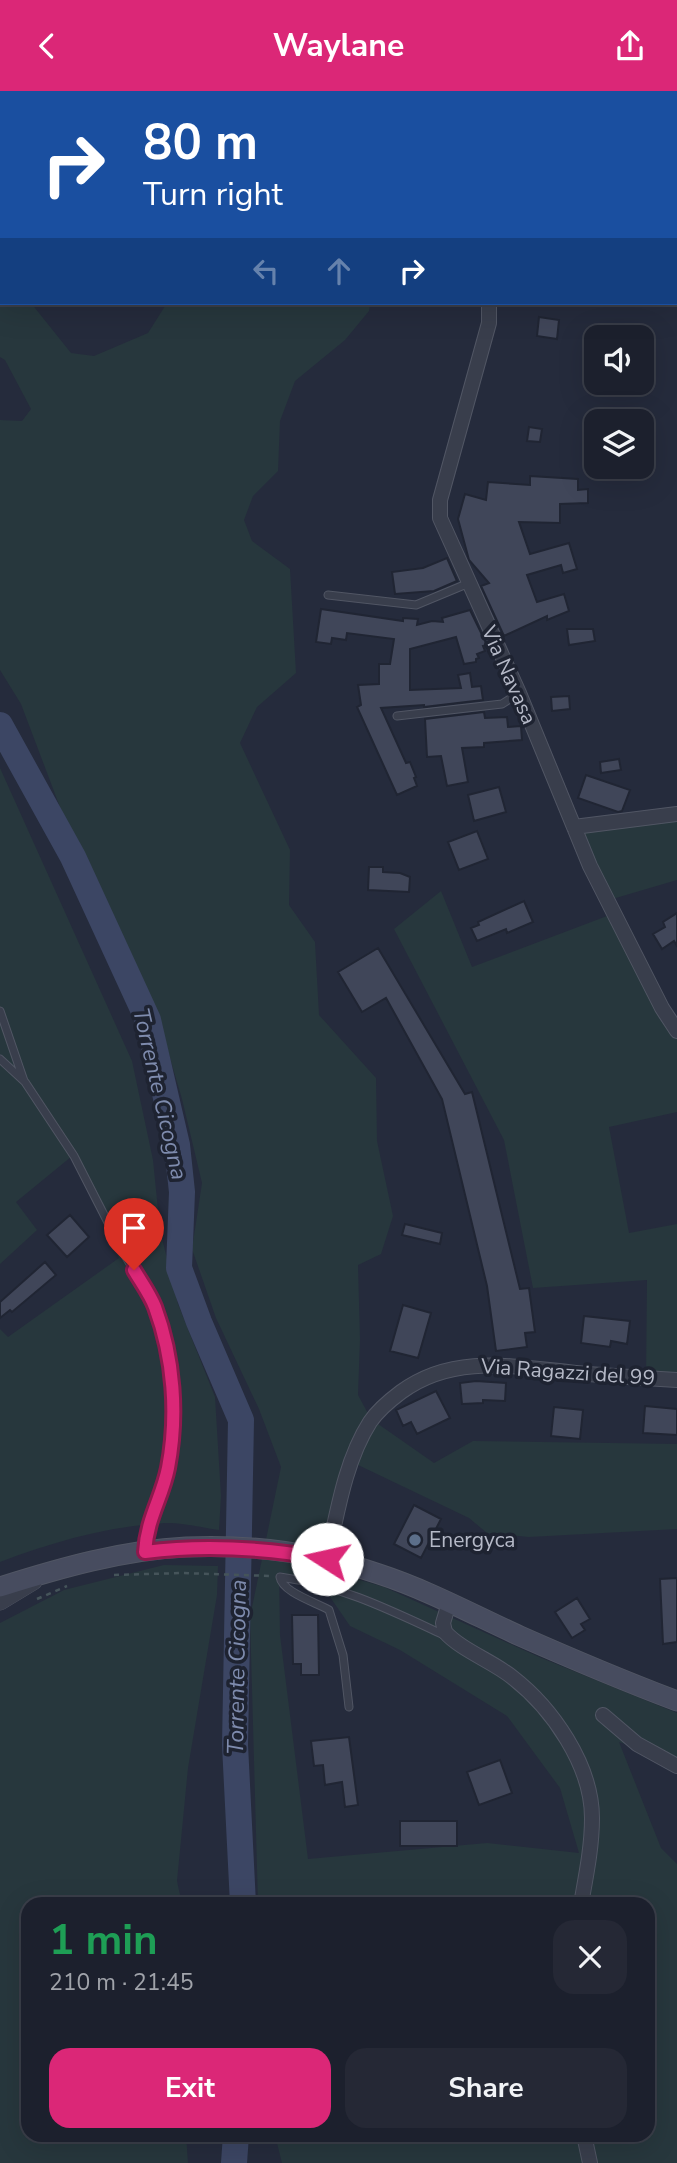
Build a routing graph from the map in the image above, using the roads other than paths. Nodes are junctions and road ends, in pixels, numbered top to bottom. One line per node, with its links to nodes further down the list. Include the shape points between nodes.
1 (489, 305): 3 (street, Via Navasa)
2 (496, 305): 3 (street)
3 (489, 323): 4 (street, Via Navasa, via 440,500 440,518)
4 (469, 583): 5 (lane, via 416,605); 6 (street, Via Navasa)
5 (328, 595)
6 (519, 693): 7 (lane, via 502,705); 9 (street, Via Navasa)
7 (397, 716)
8 (677, 814): 9 (street)
9 (574, 827): 11 (street, Via Navasa, via 606,900)
10 (0, 1011): 13 (lane)
11 (677, 1031)
12 (0, 1059): 13 (lane)
13 (25, 1082): 15 (lane, via 74,1156 155,1306 170,1362 173,1417 167,1470 151,1515)
14 (677, 1380): 16 (street, Via Ragazzi del 99, via 489,1364 454,1367 409,1386 379,1411 363,1435 348,1472)
15 (145, 1552): 16 (main road, via 225,1546); 17 (main road)
16 (327, 1559): 21 (main road, via 381,1574)
17 (48, 1572): 18 (street); 19 (main road); 20 (street)
18 (0, 1579)
19 (0, 1587)
20 (0, 1601)
21 (449, 1603): 22 (street, via 443,1623); 23 (main road)
22 (449, 1637): 24 (lane, via 344,1591 280,1577 288,1591 330,1610); 27 (street, via 532,1693 568,1742 589,1792 592,1816)
23 (677, 1701)
24 (349, 1707)
25 (603, 1715): 26 (street, via 637,1744)
26 (677, 1766)
27 (582, 1897)
28 (586, 2142): 29 (street)
29 (590, 2163)

